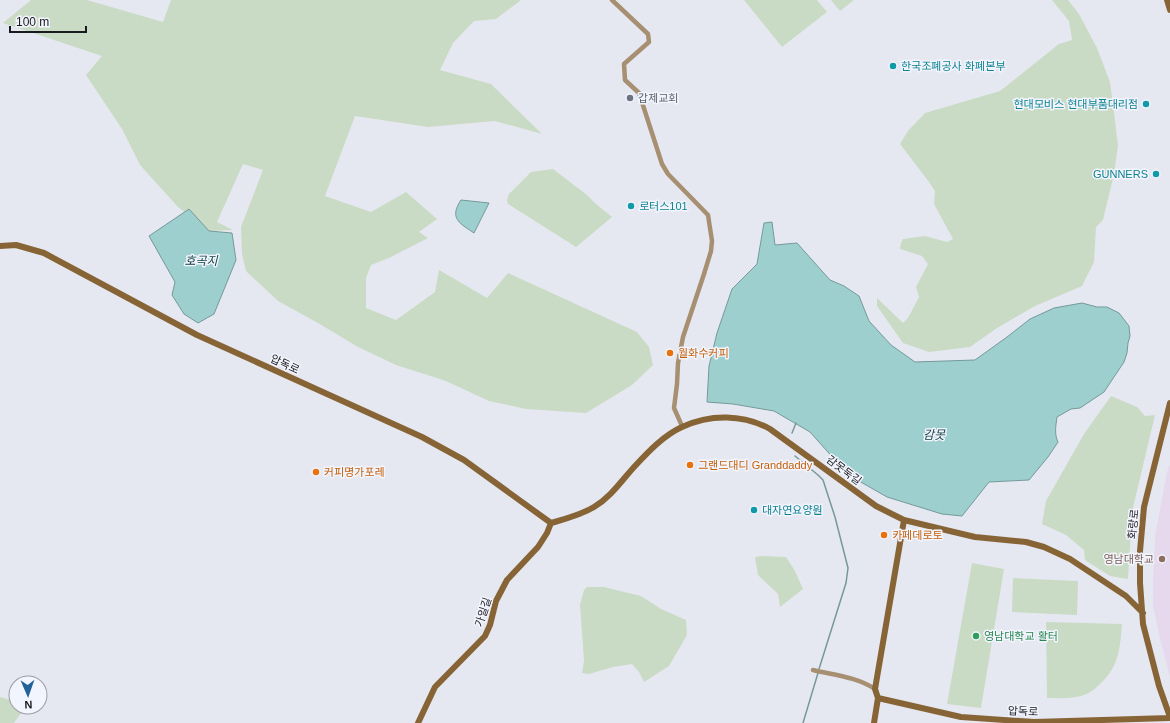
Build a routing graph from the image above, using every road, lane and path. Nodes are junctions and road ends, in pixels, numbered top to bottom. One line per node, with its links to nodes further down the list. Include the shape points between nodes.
1 (612, 0): 6 (street, via 648,34 649,42 624,64 624,80 639,93 662,164 668,174 708,215 711,250 682,337 678,363 674,408)
2 (1166, 0): 3 (street)
3 (1170, 10)
4 (0, 246): 8 (street, 압독로, via 16,245 44,253 197,334 422,437 464,460)
5 (1170, 403): 9 (street, 화랑로, via 1144,507 1140,551)
6 (682, 426): 7 (street, 감못둑길, via 725,417 751,420 770,429 876,506); 8 (street, 감못둑길, via 658,444 594,507)
7 (904, 520): 9 (street, 감못둑길, via 975,537 1026,542 1044,547 1070,559 1126,596); 11 (street)
8 (551, 523): 15 (street, 가일길, via 538,547 507,580 496,600 485,636 435,687)
9 (1143, 613): 13 (street, 화랑로, via 1143,624 1158,686)
10 (813, 670): 11 (street, via 840,674 869,685)
11 (875, 690): 12 (street)
12 (878, 698): 14 (street, 압독로, via 961,717); 16 (street)
13 (1170, 718): 14 (street, 압독로)
14 (1034, 722)
15 (418, 723)
16 (874, 723)

